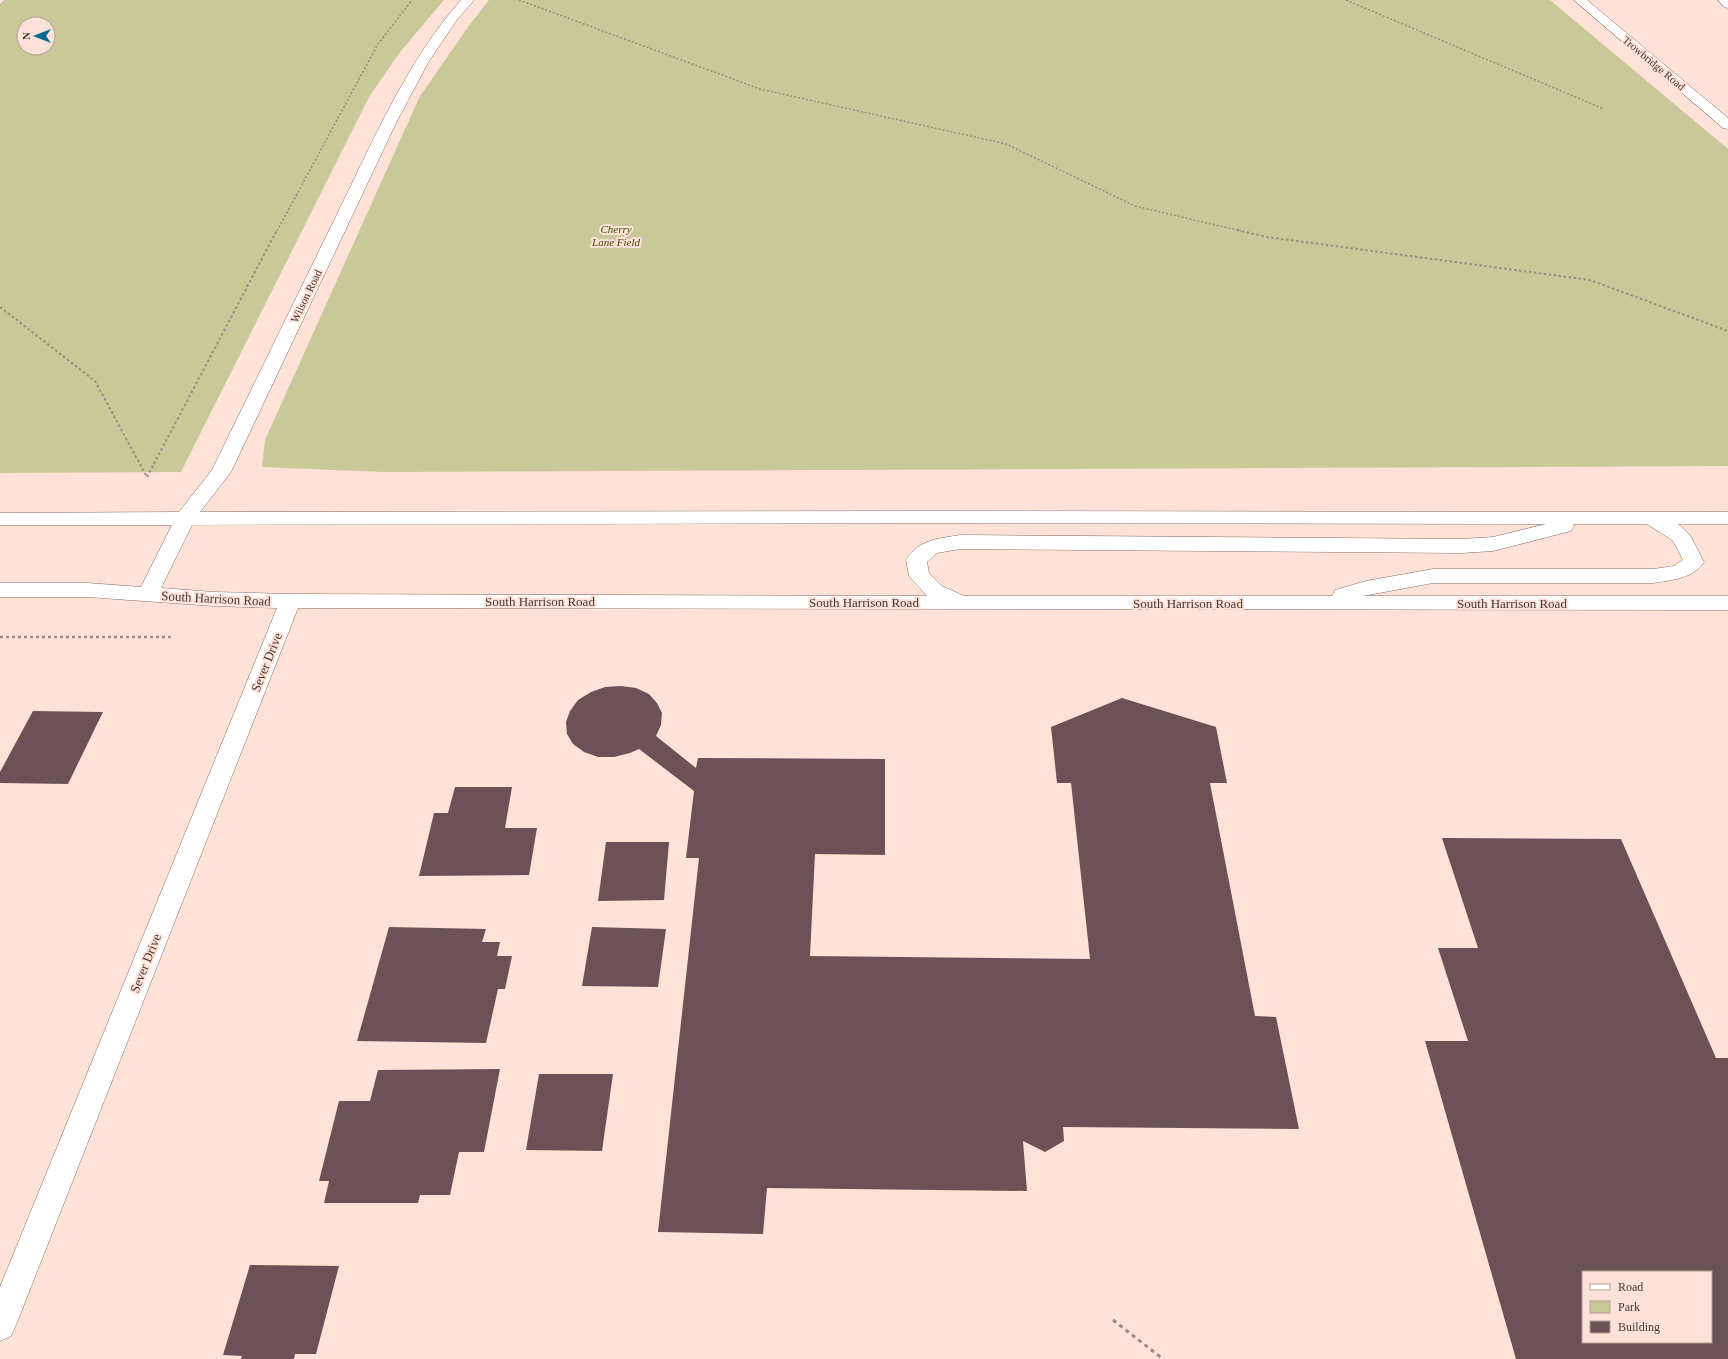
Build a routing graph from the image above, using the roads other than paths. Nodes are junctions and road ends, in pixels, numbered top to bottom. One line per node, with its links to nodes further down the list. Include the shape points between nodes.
1 (468, 0): 6 (street, Wilson Road, via 422,61 389,123 221,472)
2 (1580, 0): 5 (street, Trowbridge Road)
3 (1724, 0): 4 (street)
4 (1728, 4)
5 (1728, 125)
6 (185, 518): 8 (street); 9 (street); 12 (street, Wilson Road)
7 (1728, 518): 10 (street)
8 (0, 519)
9 (1594, 519): 10 (street); 14 (street, via 1493,544 1461,546 960,542 931,547 916,560 919,576 935,591)
10 (1653, 519): 15 (street, via 1673,529 1686,542 1694,562 1679,572 1653,576 1433,576 1366,588)
11 (0, 590): 12 (street, South Harrison Road, via 87,590)
12 (148, 594): 13 (street, South Harrison Road)
13 (290, 601): 14 (street, South Harrison Road); 17 (street, Sever Drive)
14 (960, 603): 15 (street, South Harrison Road)
15 (1316, 603): 16 (street, South Harrison Road)
16 (1728, 603)
17 (0, 1325)

